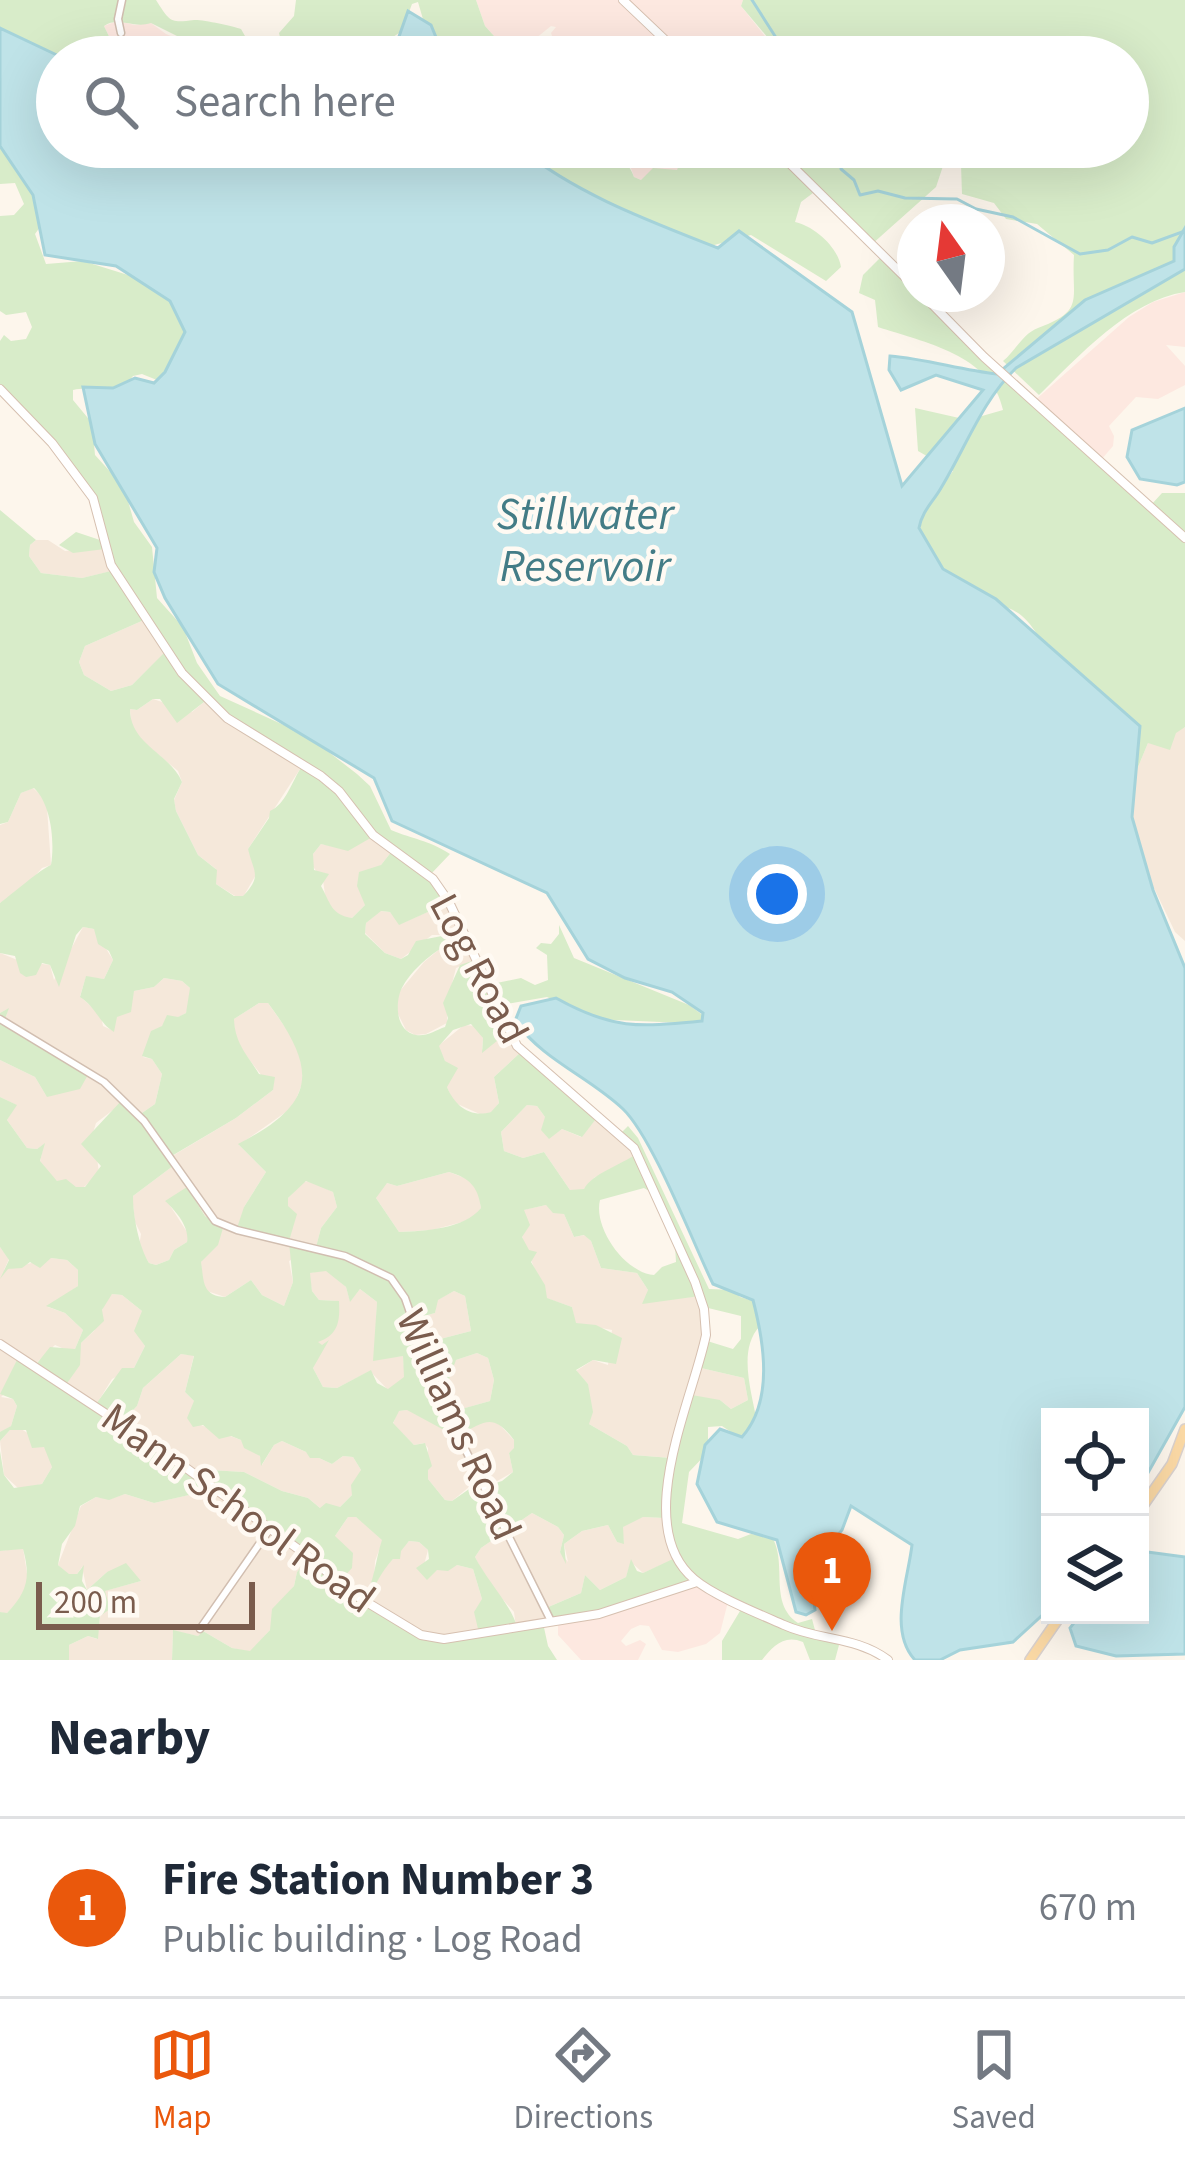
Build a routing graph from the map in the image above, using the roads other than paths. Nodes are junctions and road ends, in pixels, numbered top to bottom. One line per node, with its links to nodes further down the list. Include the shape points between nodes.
1 (122, 0): 3 (street)
2 (623, 0): 4 (street)
3 (121, 33)
4 (661, 36)
5 (794, 168): 6 (street)
6 (897, 269)
7 (940, 312): 9 (street)
8 (0, 388): 15 (street, Log Road, via 93,499 111,565 182,673 227,718 321,776 373,835 433,880 517,1046 634,1148 704,1309 703,1350 665,1498 676,1560)
9 (1185, 538)
10 (0, 1019): 16 (street, Williams Road, via 104,1082 144,1121 215,1221 345,1256 391,1278 440,1399)
11 (0, 1343): 14 (street, Mann School Road)
12 (1185, 1429): 13 (main road)
13 (1149, 1497)
14 (269, 1530): 16 (street, Mann School Road, via 421,1635 461,1637); 18 (street)
15 (697, 1582): 16 (street, Mann School Road, via 629,1607); 19 (street, via 786,1626 856,1642)
16 (551, 1621)
17 (1055, 1624): 20 (main road)
18 (200, 1629)
19 (888, 1660)
20 (1030, 1660)

